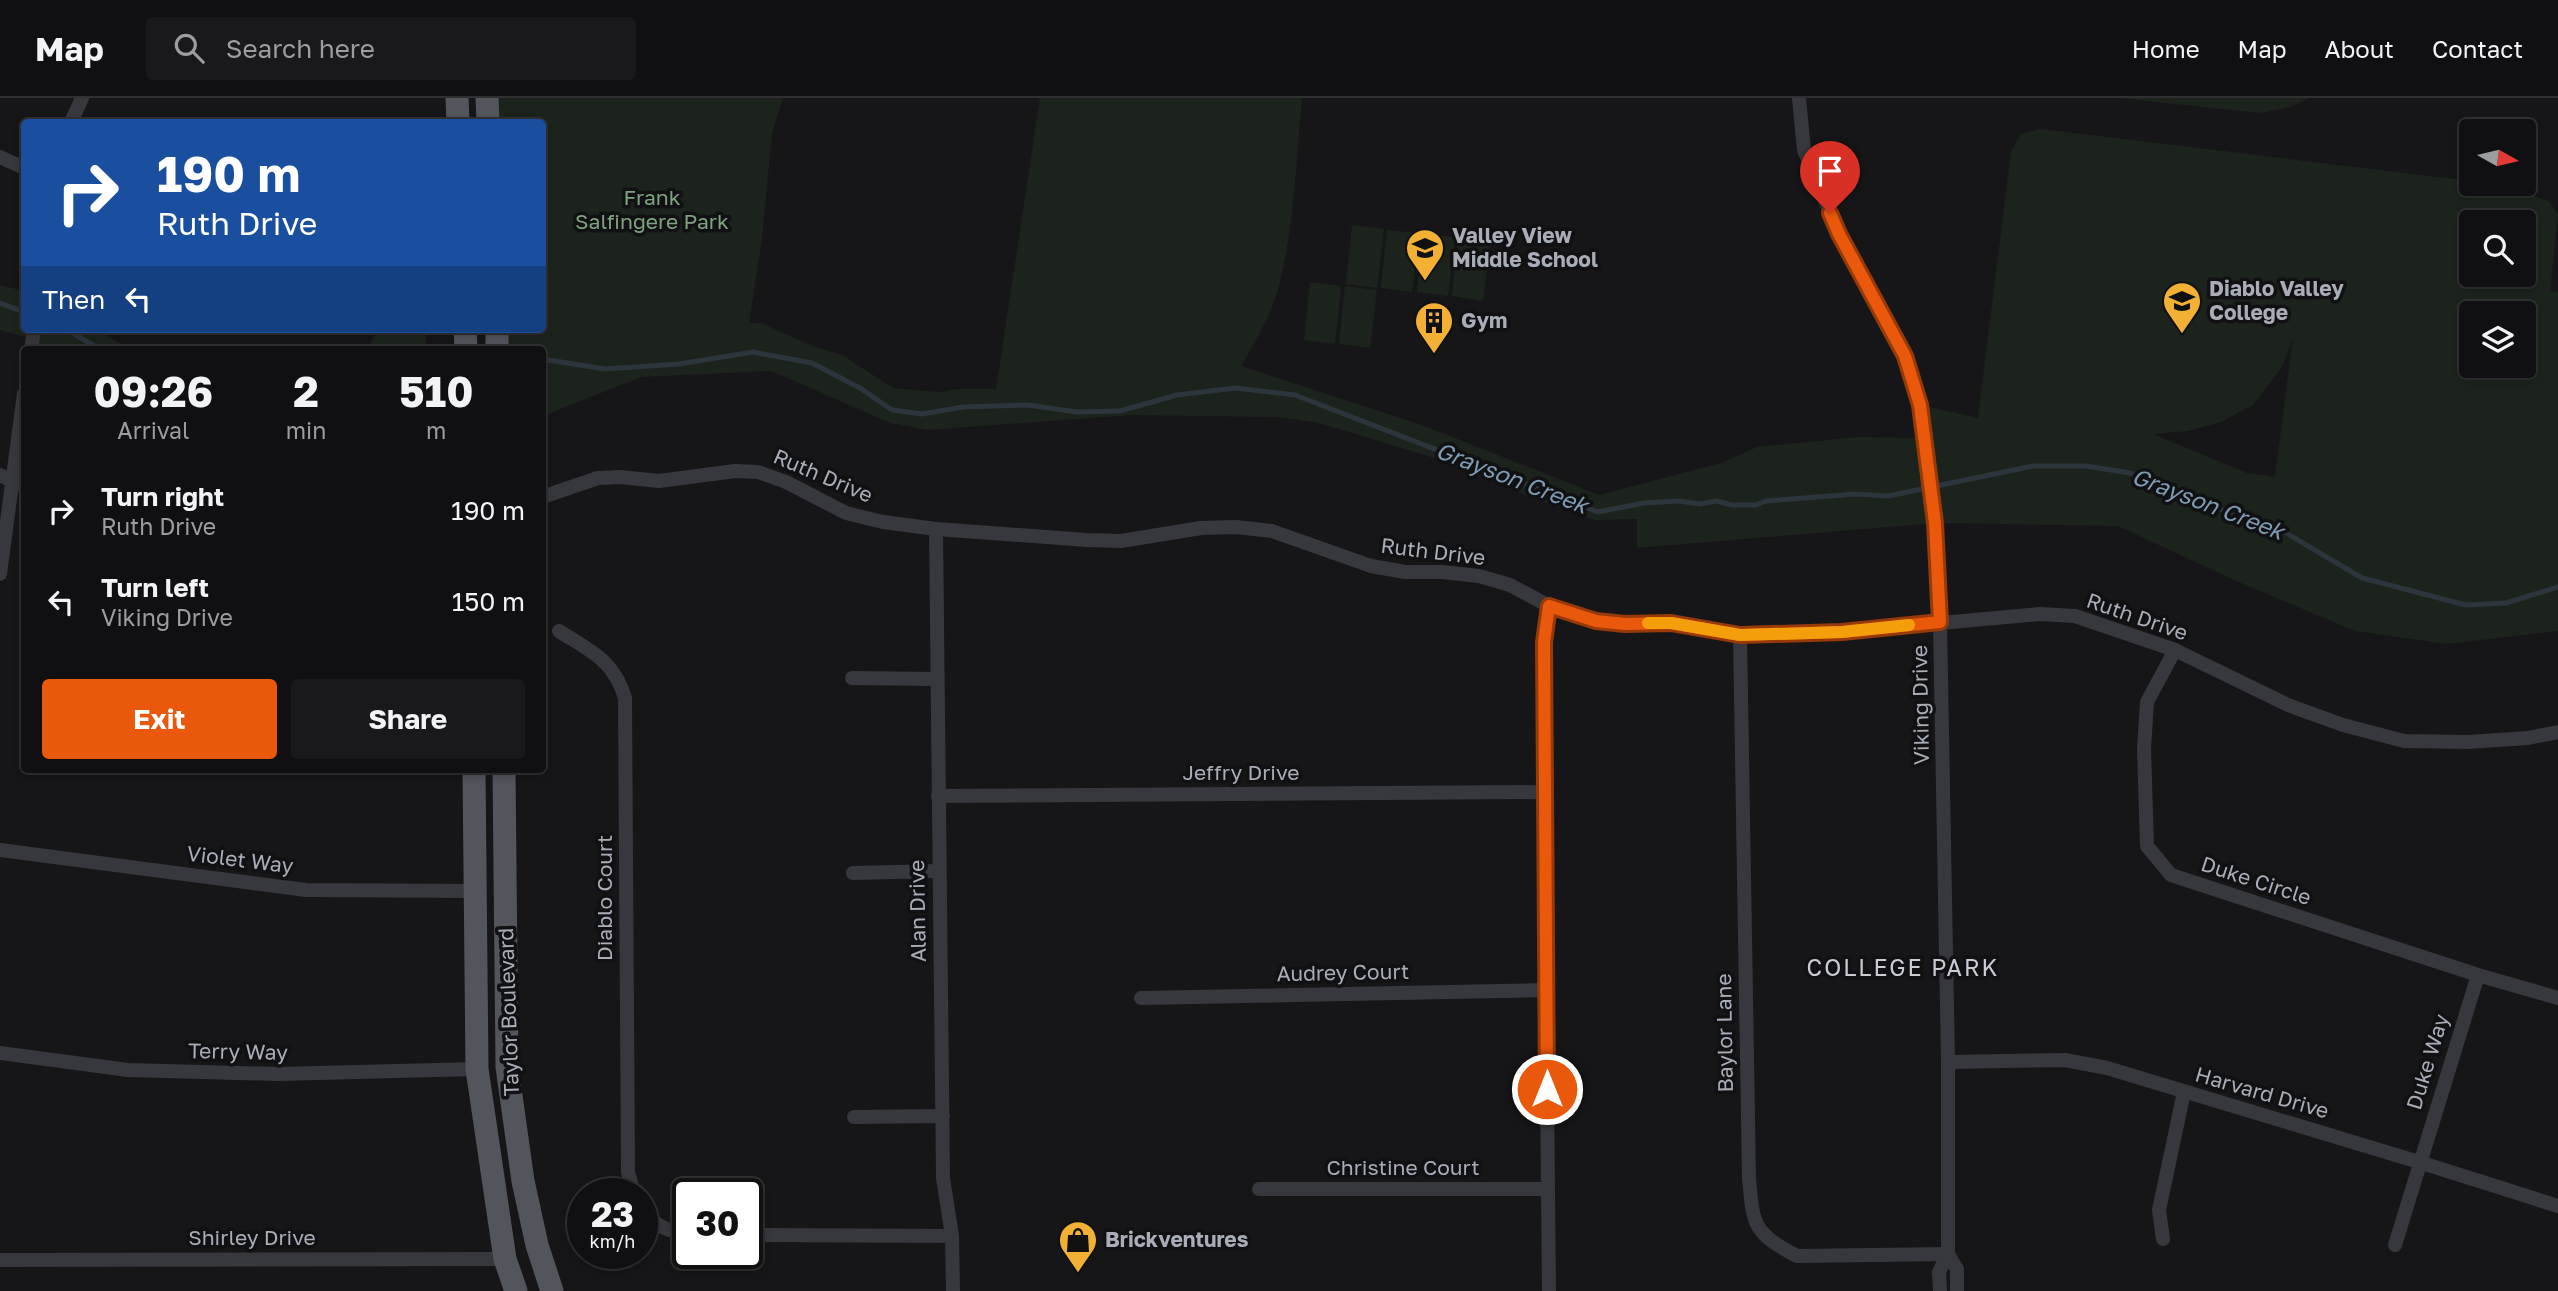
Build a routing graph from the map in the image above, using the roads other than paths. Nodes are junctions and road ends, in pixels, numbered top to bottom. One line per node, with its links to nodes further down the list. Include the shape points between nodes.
1 (82, 98): 5 (street)
2 (457, 98): 6 (main road)
3 (486, 98): 7 (main road)
4 (1799, 98): 16 (street, Viking Drive, via 1804,150 1839,234 1905,356 1920,405 1935,523)
5 (72, 119)
6 (458, 119)
7 (488, 119)
8 (0, 157): 9 (street)
9 (21, 167)
10 (21, 416): 11 (street)
11 (12, 481): 14 (street)
12 (546, 496): 13 (street, Ruth Drive, via 598,478 659,481 758,472 846,513)
13 (936, 529): 15 (street, Ruth Drive, via 1121,541 1201,528 1272,531 1371,566 1479,576 1510,585); 21 (street, Alan Drive)
14 (0, 574)
15 (1549, 606): 18 (street, Ruth Drive, via 1596,621 1671,623); 25 (street, via 1544,642)
16 (1940, 622): 18 (street, Ruth Drive, via 1842,632); 19 (street, Ruth Drive, via 2040,614 2075,616); 36 (street, Viking Drive)
17 (559, 631): 42 (street, Diablo Court, via 609,666 620,679 625,698)
18 (1740, 635): 50 (street, Baylor Lane, via 1748,1178 1753,1220 1762,1234 1797,1256)
19 (2175, 650): 22 (street, Ruth Drive, via 2288,705 2404,741 2468,743); 31 (street, Duke Circle, via 2147,702 2144,748 2147,846 2171,875)
20 (852, 678): 21 (street)
21 (937, 679): 26 (street, Alan Drive)
22 (2558, 732)
23 (474, 773): 30 (main road, Taylor Boulevard)
24 (504, 773): 54 (main road, Taylor Boulevard, via 507,1067 523,1181)
25 (1544, 792): 26 (street, Jeffry Drive); 32 (street)
26 (939, 796): 28 (street, Alan Drive)
27 (0, 850): 30 (street, Violet Way, via 306,890)
28 (938, 871): 29 (street); 39 (street, Alan Drive)
29 (853, 873)
30 (476, 891): 37 (main road, Taylor Boulevard)
31 (2477, 975): 34 (street, Duke Circle); 41 (street, Duke Way)
32 (1547, 990): 33 (street, Audrey Court); 44 (street)
33 (1140, 998)
34 (2558, 998)
35 (0, 1053): 37 (street, Terry Way, via 128,1070 278,1074)
36 (1948, 1062): 38 (street, Harvard Drive, via 2065,1060); 50 (street, Viking Drive)
37 (477, 1069): 51 (main road, Taylor Boulevard)
38 (2184, 1092): 41 (street, Harvard Drive); 48 (street, via 2159,1210)
39 (943, 1116): 40 (street); 47 (street, Alan Drive, via 943,1178)
40 (854, 1117)
41 (2419, 1161): 45 (street, Harvard Drive); 49 (street, Duke Way)
42 (630, 1178)
43 (1259, 1189): 44 (street, Christine Court)
44 (1547, 1189): 56 (street)
45 (2558, 1206)
46 (763, 1235): 47 (street)
47 (952, 1236): 55 (street, Alan Drive)
48 (2163, 1239)
49 (2395, 1245)
50 (1948, 1254): 57 (street, Viking Drive, via 1939,1272); 58 (street, Viking Drive, via 1957,1269)
51 (505, 1259): 52 (street, Shirley Drive); 53 (main road, Taylor Boulevard)
52 (0, 1260)
53 (516, 1291)
54 (552, 1291)
55 (953, 1291)
56 (1549, 1291)
57 (1940, 1291)
58 (1957, 1291)

